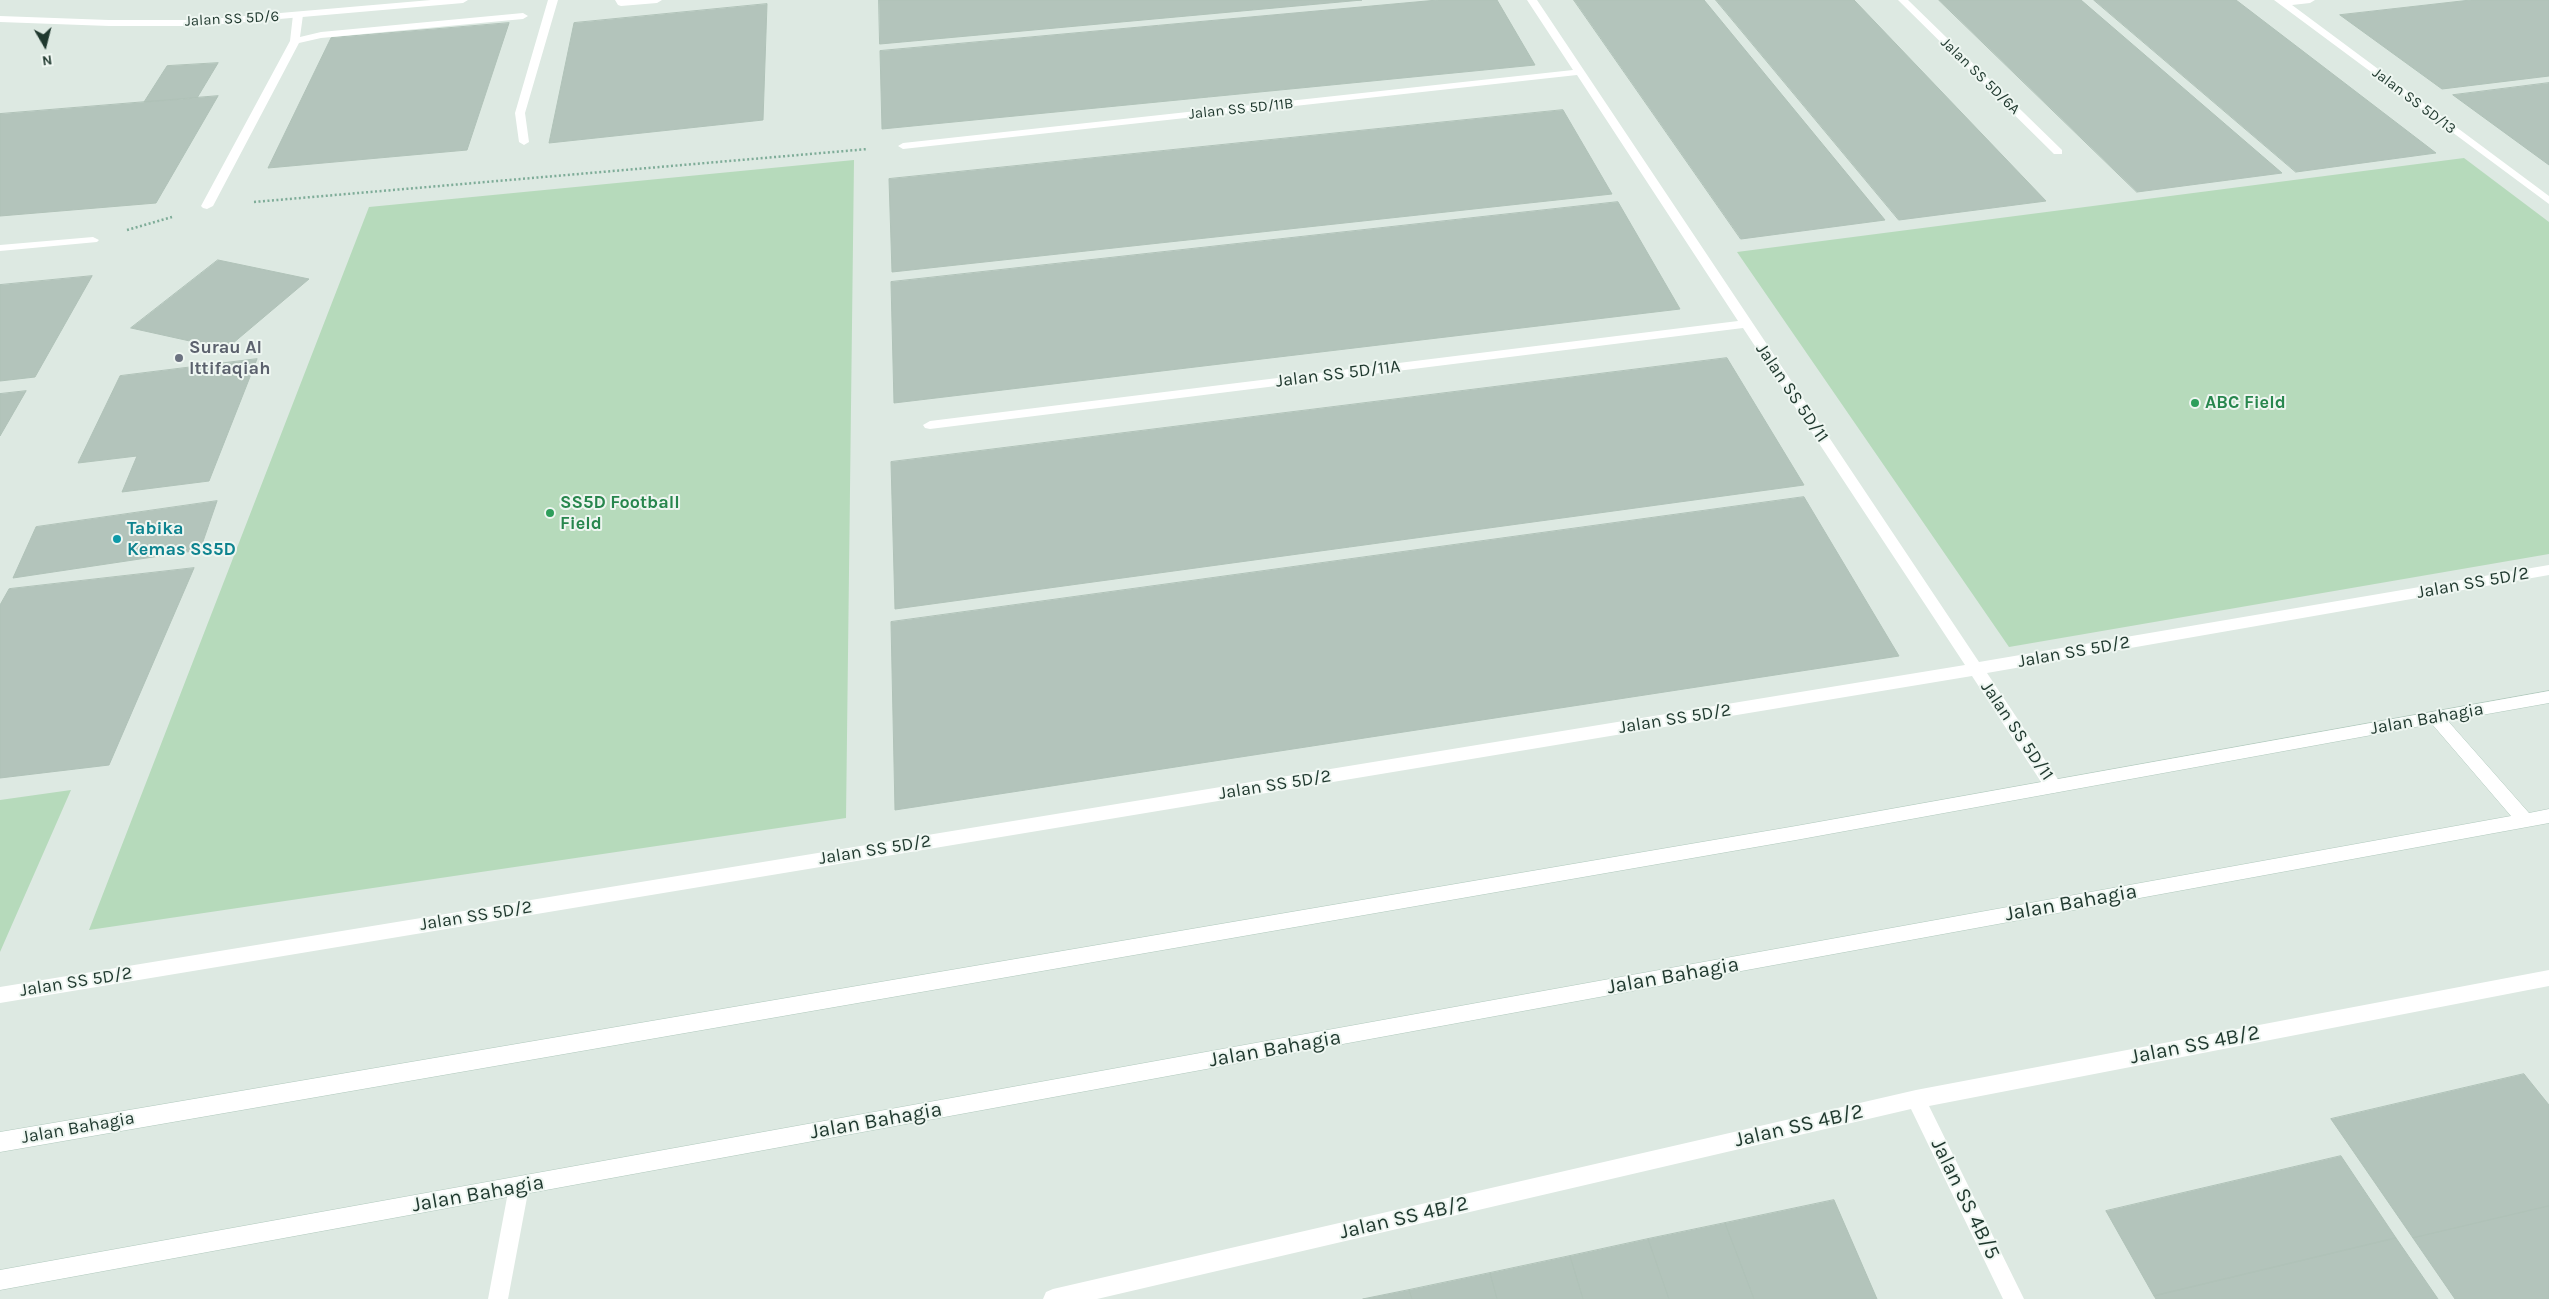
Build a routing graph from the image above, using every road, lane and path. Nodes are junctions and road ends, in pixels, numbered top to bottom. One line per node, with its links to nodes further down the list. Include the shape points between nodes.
1 (463, 0): 9 (street, Jalan SS 5D/6)
2 (553, 0): 14 (street, via 520,113)
3 (620, 0): 4 (street, via 621,3)
4 (657, 0)
5 (1532, 0): 13 (street, Jalan SS 5D/11)
6 (1903, 0): 16 (street, Jalan SS 5D/6A)
7 (2310, 0): 8 (street)
8 (2281, 2): 17 (street, Jalan SS 5D/13)
9 (298, 16): 11 (street, Jalan SS 5D/6, via 190,23); 12 (street)
10 (522, 16): 12 (street, via 320,35)
11 (0, 20)
12 (295, 41): 18 (street)
13 (1579, 72): 15 (street, Jalan SS 5D/11B); 21 (street, Jalan SS 5D/11)
14 (524, 142)
15 (903, 146): 18 (path)
16 (2058, 152)
17 (2549, 201)
18 (207, 206): 19 (path)
19 (93, 240): 20 (street)
20 (0, 248)
21 (1746, 324): 22 (street, Jalan SS 5D/11A); 24 (street, Jalan SS 5D/11)
22 (930, 425)
23 (2549, 570): 24 (street, Jalan SS 5D/2)
24 (1976, 669): 27 (street, Jalan SS 5D/11); 31 (street, Jalan SS 5D/2)
25 (2549, 697): 26 (street, Jalan Bahagia)
26 (2436, 718): 27 (street, Jalan Bahagia); 29 (street)
27 (2054, 786): 33 (street, Jalan Bahagia)
28 (2549, 816): 29 (street, Jalan Bahagia)
29 (2525, 820): 34 (street, Jalan Bahagia)
30 (2549, 978): 32 (street, Jalan SS 4B/2)
31 (0, 995)
32 (1916, 1099): 37 (street, Jalan SS 4B/2); 38 (street, Jalan SS 4B/5)
33 (0, 1142)
34 (519, 1187): 35 (street, Jalan Bahagia); 36 (street)
35 (0, 1280)
36 (498, 1299)
37 (1054, 1299)
38 (2014, 1299)

